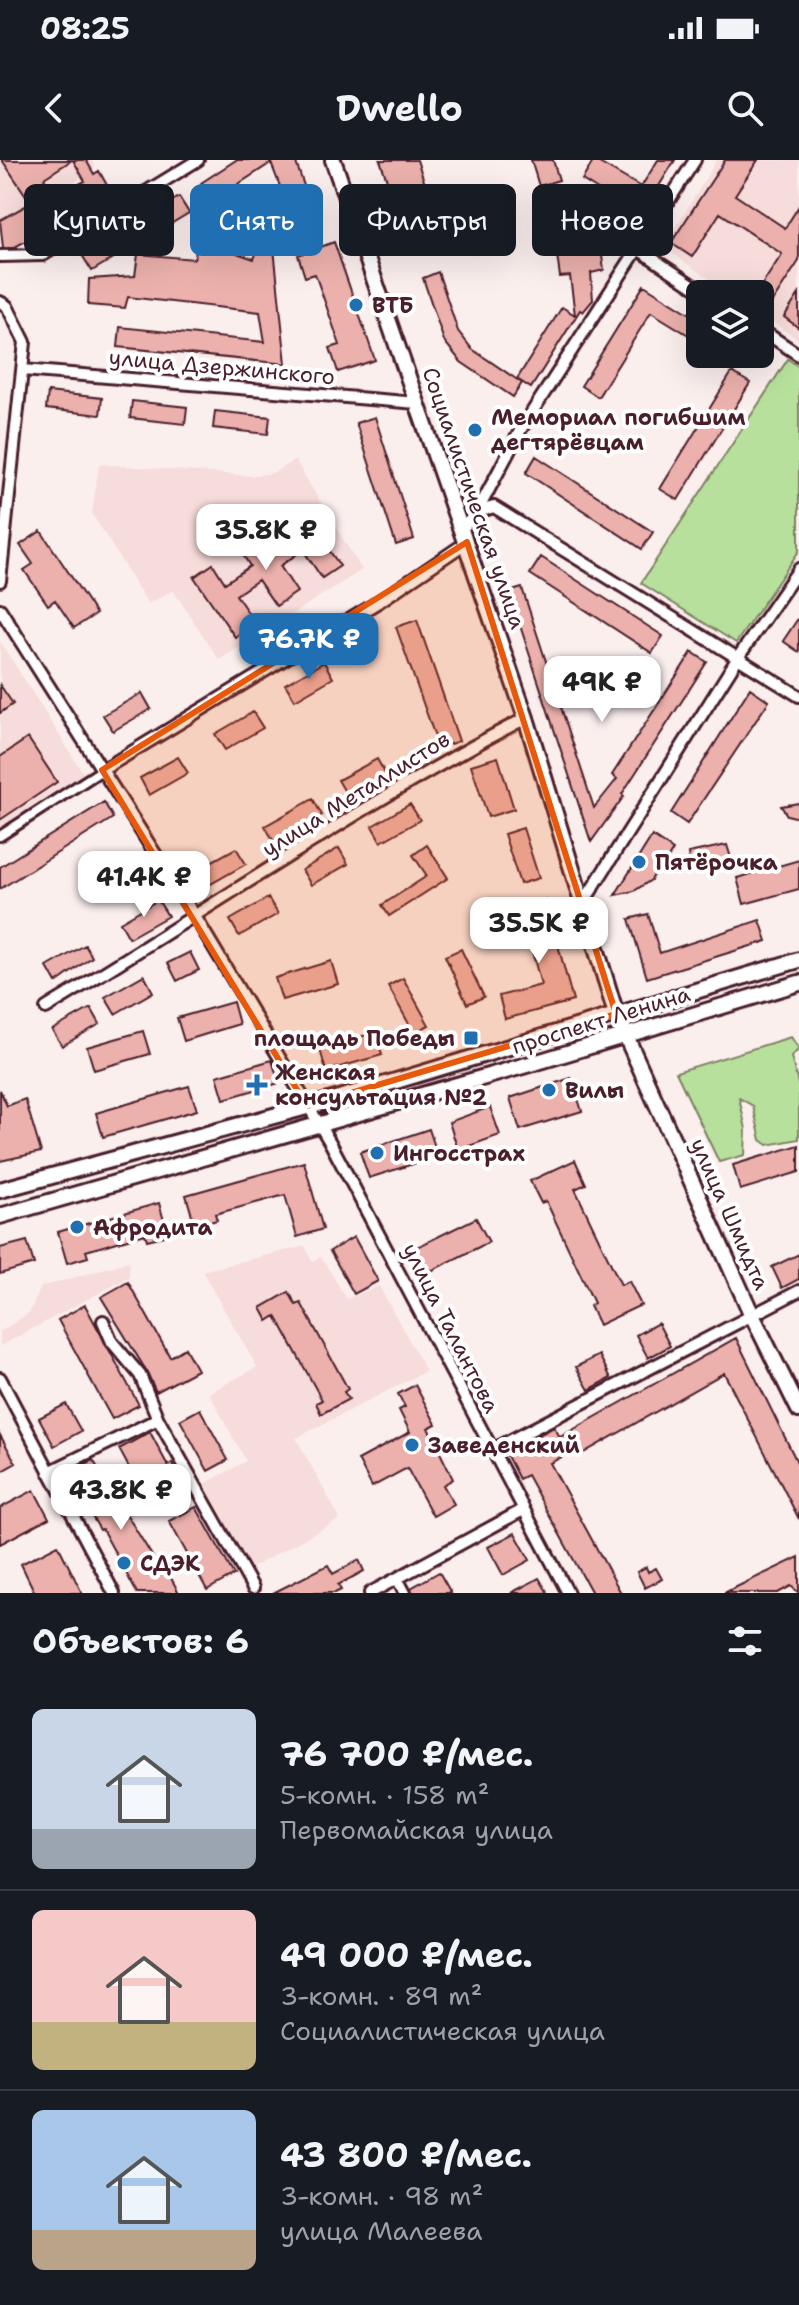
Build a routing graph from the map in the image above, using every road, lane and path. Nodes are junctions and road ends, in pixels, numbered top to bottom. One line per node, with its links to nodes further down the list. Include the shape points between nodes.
1 (198, 160): 5 (street, via 43,255)
2 (333, 160): 13 (main road, Социалистическая улица)
3 (695, 160): 4 (street)
4 (673, 194)
5 (0, 256)
6 (633, 256): 14 (street, via 521,429)
7 (649, 256): 8 (street)
8 (686, 281)
9 (0, 302): 12 (street, via 25,342)
10 (774, 338): 11 (street)
11 (799, 355)
12 (23, 370): 13 (street, улица Дзержинского); 17 (street)
13 (417, 403): 15 (main road, Социалистическая улица)
14 (477, 512): 15 (street); 19 (street, via 494,507)
15 (464, 535): 21 (main road, Социалистическая улица); 22 (street, via 380,601)
16 (799, 569): 19 (street)
17 (0, 581)
18 (0, 609): 22 (street, улица Талантова)
19 (739, 656): 20 (street); 24 (street)
20 (799, 696)
21 (526, 718): 24 (main road, Социалистическая улица); 25 (street, улица Металлистов, via 438,764)
22 (102, 770): 23 (street); 25 (street, улица Талантова)
23 (0, 836)
24 (582, 905): 29 (main road, Социалистическая улица)
25 (196, 918): 28 (street, улица Металлистов); 31 (street, улица Талантова)
26 (799, 960): 29 (main road, проспект Ленина)
27 (799, 983): 30 (main road, проспект Ленина)
28 (46, 1008)
29 (616, 1014): 30 (main road, Социалистическая улица); 31 (main road, проспект Ленина)
30 (624, 1035): 32 (main road, проспект Ленина); 36 (main road, улица Шмидта)
31 (307, 1106): 32 (street, улица Талантова); 33 (main road, проспект Ленина)
32 (318, 1126): 34 (main road, проспект Ленина); 41 (street, улица Талантова, via 371,1215)
33 (0, 1190)
34 (0, 1216)
35 (799, 1291): 36 (street)
36 (751, 1313): 39 (main road, улица Шмидта); 41 (street)
37 (103, 1321): 40 (street, via 112,1342 140,1375)
38 (0, 1378): 42 (street)
39 (799, 1410)
40 (158, 1419): 42 (street); 45 (street)
41 (492, 1450): 43 (street, улица Талантова)
42 (49, 1472): 46 (street)
43 (523, 1510): 44 (street); 49 (street, улица Талантова)
44 (398, 1580): 47 (street); 48 (street)
45 (253, 1588)
46 (114, 1593)
47 (370, 1593)
48 (405, 1593)
49 (568, 1593)

